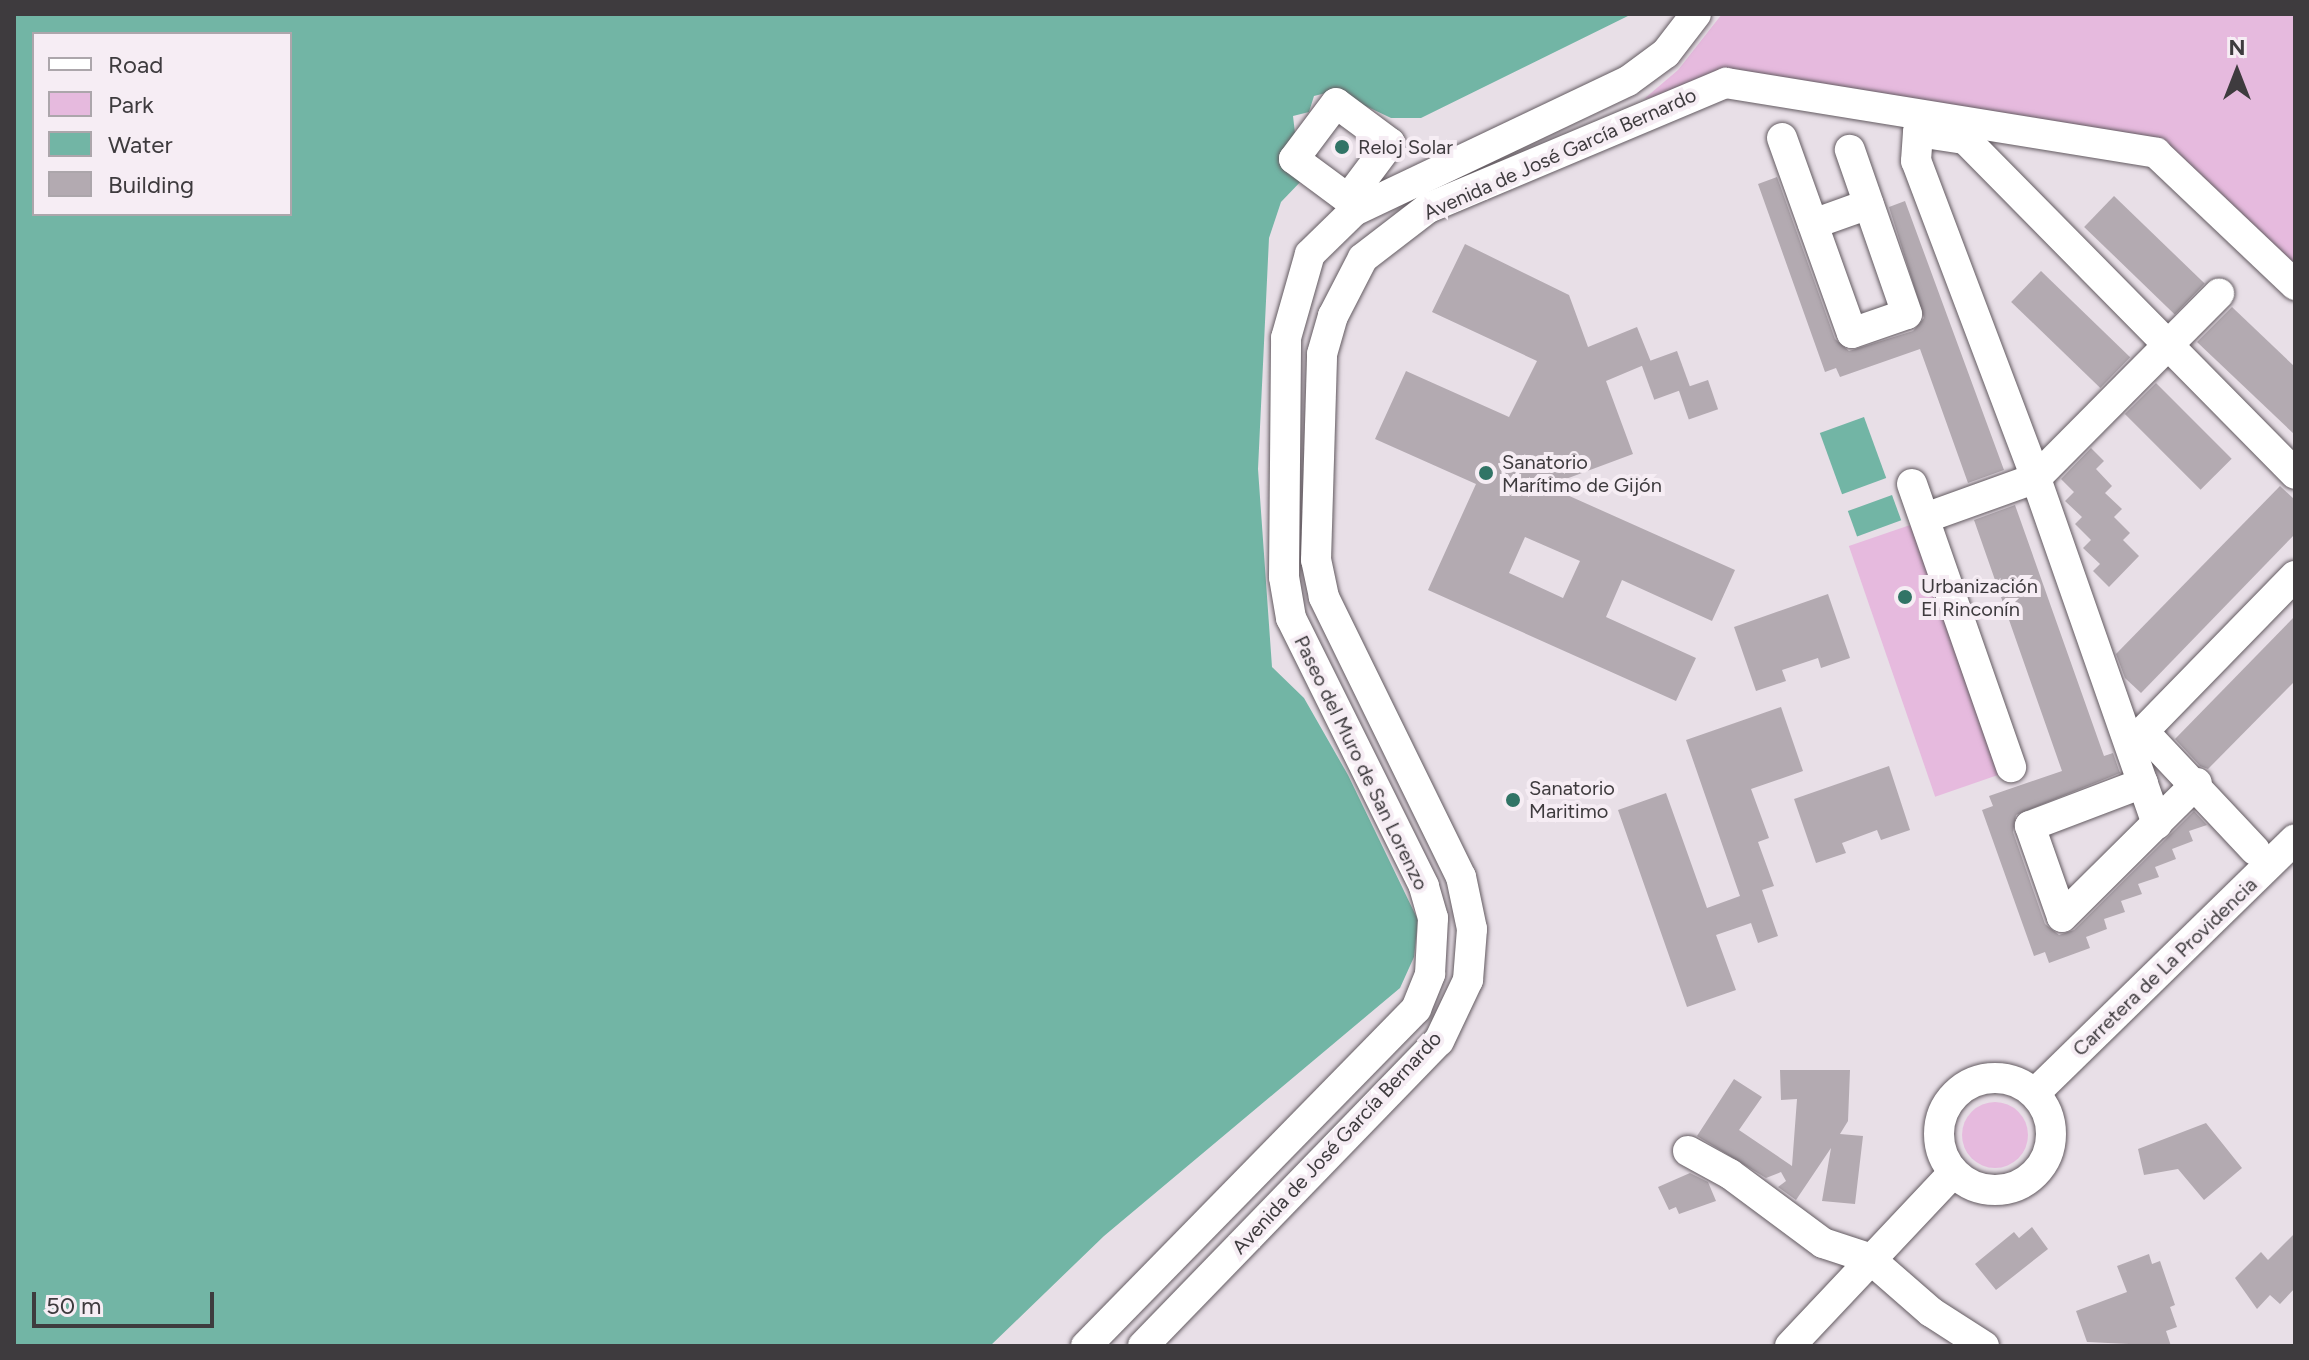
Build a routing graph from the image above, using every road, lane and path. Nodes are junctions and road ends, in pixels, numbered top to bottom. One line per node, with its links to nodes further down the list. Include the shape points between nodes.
1 (1696, 14): 25 (street, Paseo del Muro de San Lorenzo, via 1666,53 1628,81 1351,205 1310,254 1286,338 1284,577 1291,618 1424,886 1433,918 1430,974 1416,1009)
2 (1782, 138): 5 (street)
3 (1850, 150): 4 (street)
4 (1869, 204): 5 (street); 5 (street, via 1907,314 1852,333)
5 (1813, 224)
6 (2295, 285): 26 (street, Avenida de José García Bernardo, via 2156,153 1726,83 1428,208 1363,258 1333,316 1322,354 1316,560 1324,597 1461,877 1472,929 1468,980 1439,1041)
7 (2219, 294): 8 (street)
8 (2167, 346): 9 (street); 10 (street); 10 (street, via 1965,139 1918,132 1916,161)
9 (2295, 474)
10 (2036, 478): 12 (street); 14 (street)
11 (1912, 484): 12 (street)
12 (1925, 518): 15 (street)
13 (2295, 576): 14 (street)
14 (2137, 739): 16 (street); 17 (street)
15 (2011, 767)
16 (2143, 783): 18 (street); 18 (street, via 2030,826 2062,917)
17 (2197, 783): 18 (street); 20 (street)
18 (2157, 824)
19 (2295, 839): 21 (street, Carretera de La Providencia)
20 (2255, 850)
21 (2035, 1093): 23 (street, via 2011,1079 1987,1076 1957,1093 1940,1123 1941,1147); 23 (street, via 2051,1134 2047,1156 2034,1175 2015,1187 1992,1191)
22 (1688, 1151): 24 (street, via 1730,1174 1823,1243)
23 (1953, 1173): 24 (street)
24 (1869, 1258): 27 (street); 28 (street, via 1931,1312)
25 (1086, 1346)
26 (1143, 1346)
27 (1790, 1346)
28 (1984, 1346)

